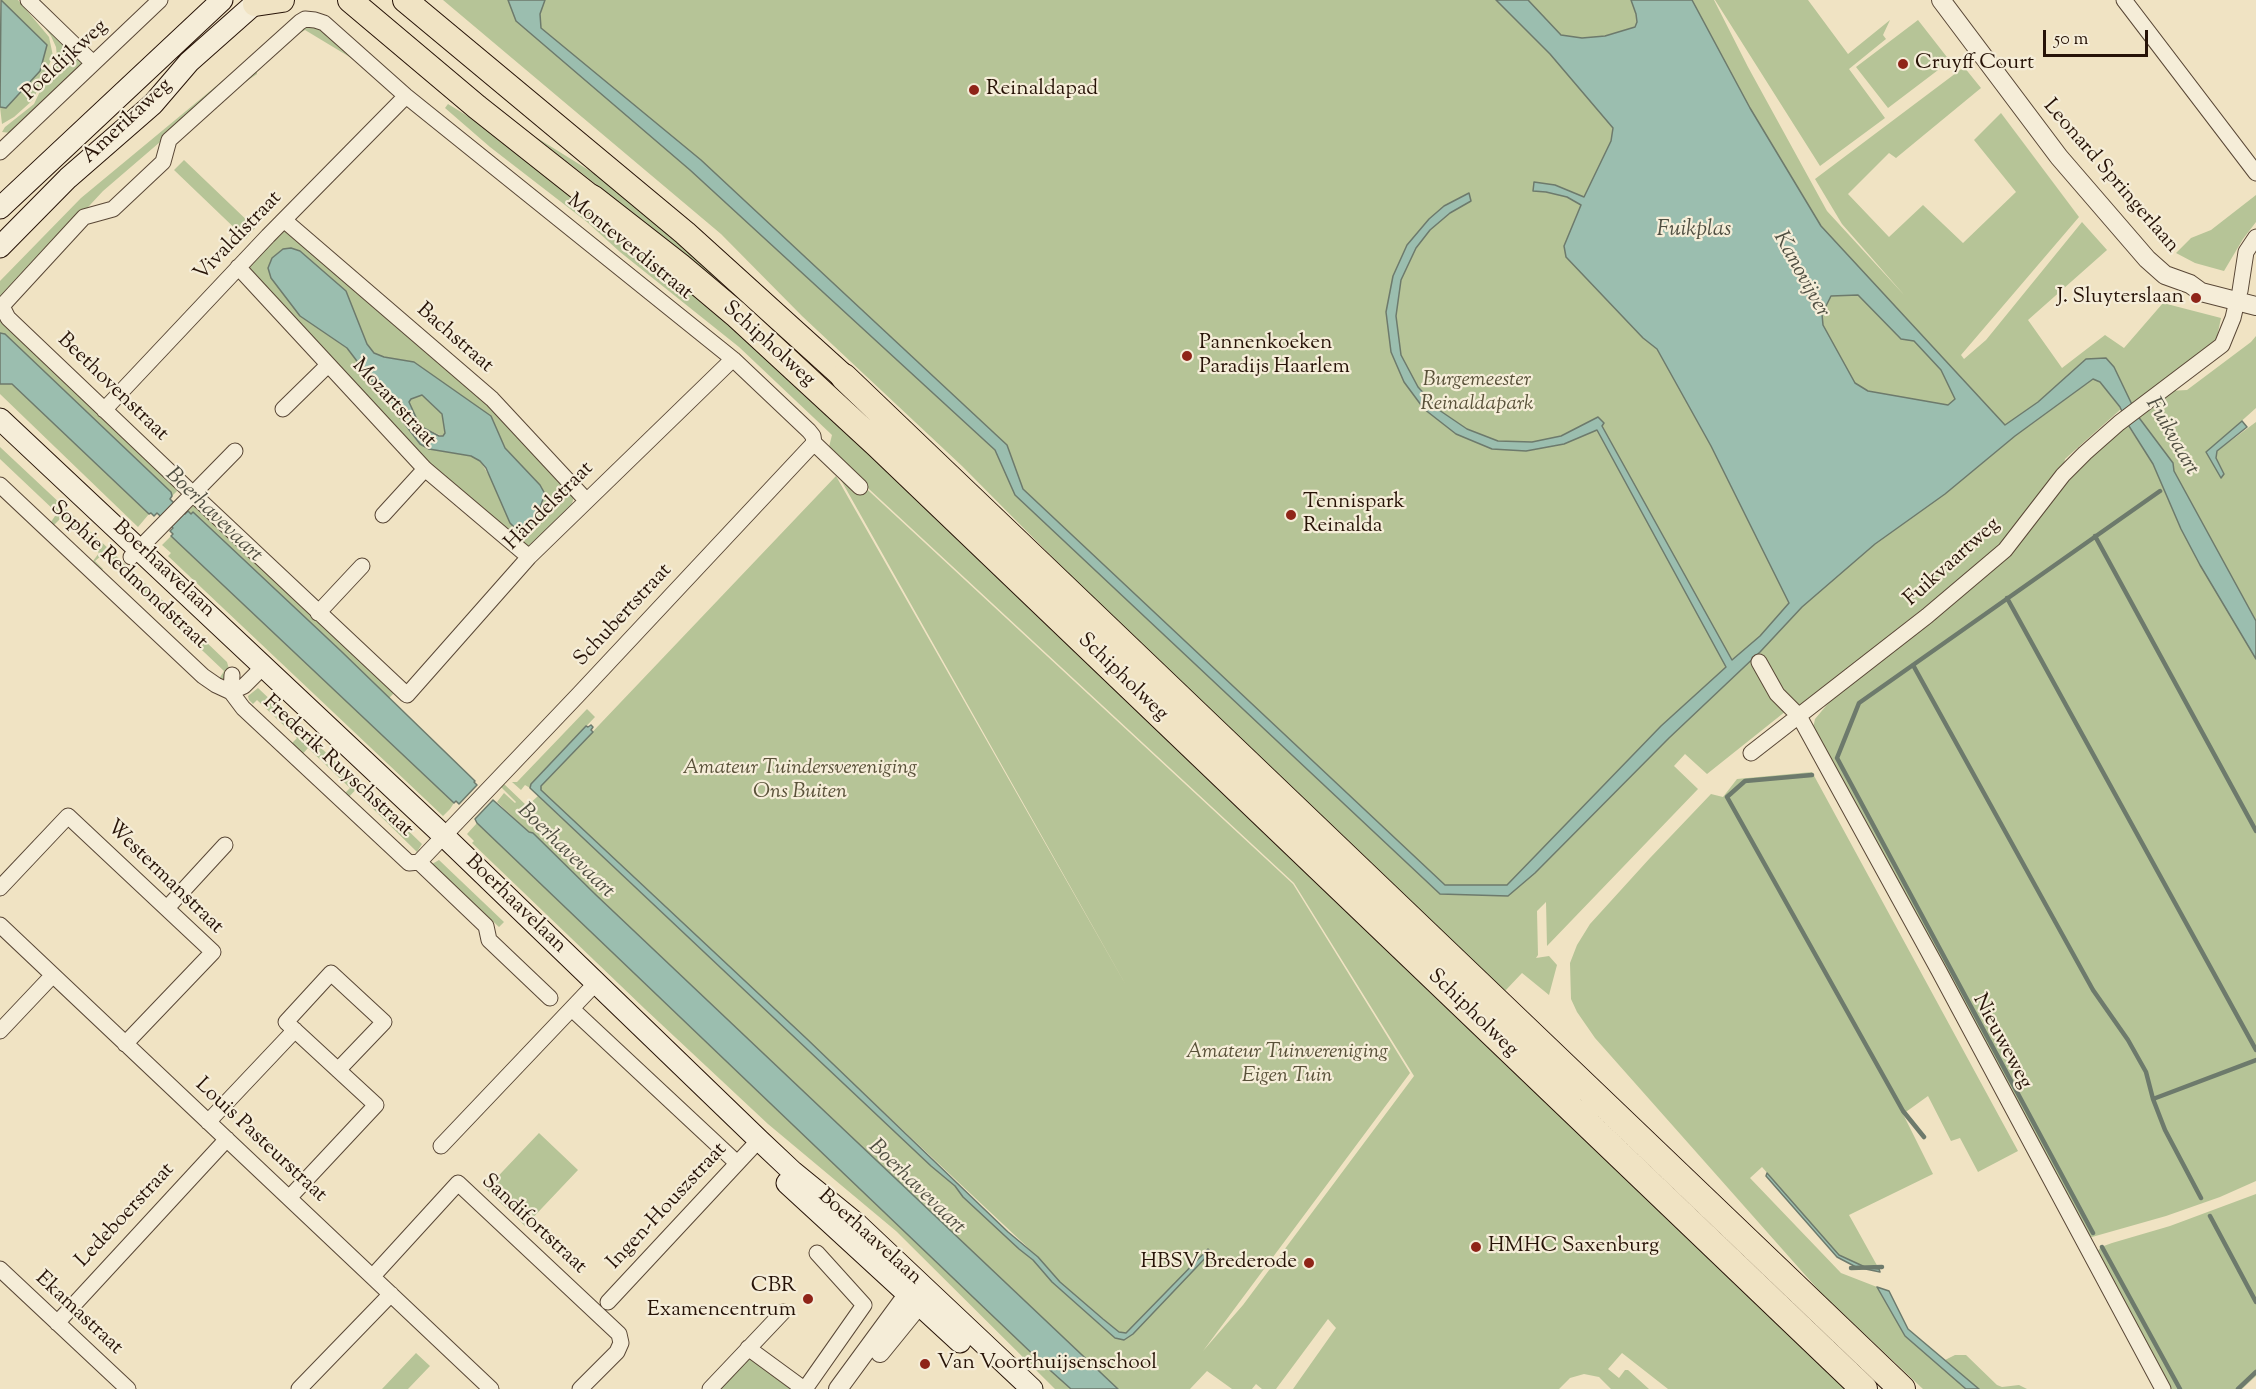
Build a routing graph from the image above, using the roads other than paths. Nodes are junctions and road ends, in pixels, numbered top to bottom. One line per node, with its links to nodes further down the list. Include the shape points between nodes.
1 (28, 0): 10 (street)
2 (160, 0): 10 (street, Poeldijkweg)
3 (222, 0): 15 (main road, Amerikaweg)
4 (282, 0): 9 (main road)
5 (350, 0): 14 (main road, Schipholweg)
6 (405, 0): 25 (main road, Schipholweg, via 685,233)
7 (1941, 0): 20 (street, Leonard Springerlaan, via 2059,157 2165,275)
8 (2124, 0): 13 (street)
9 (257, 2): 18 (main road, Amerikaweg, via 189,62 153,104 68,178)
10 (93, 63): 12 (street, Poeldijkweg)
11 (406, 96): 16 (street, Vivaldistraat); 21 (street, Monteverdistraat, via 324,23 306,19 168,140 163,162 113,209 84,217); 23 (street, Monteverdistraat)
12 (2, 145)
13 (2256, 173)
14 (592, 198): 87 (highway, Schipholweg, via 736,315 878,445)
15 (0, 208)
16 (284, 220): 19 (street, Vivaldistraat); 36 (street, Bachstraat, via 492,399)
17 (2256, 237): 20 (street, via 2246,252)
18 (0, 247)
19 (238, 267): 24 (street, Mozartstraat); 27 (street, Vivaldistraat)
20 (2244, 296): 22 (street, Leonard Springerlaan); 47 (street, Fuikvaartweg, via 2222,345 2119,423 2063,475 2005,550 1928,616)
21 (2, 306): 27 (street, Beethovenstraat, via 8,318)
22 (2256, 306)
23 (733, 359): 30 (street, Monteverdistraat, via 809,431); 36 (street, Händelstraat)
24 (328, 365): 26 (street); 32 (street, Mozartstraat)
25 (844, 377): 88 (highway, Schipholweg)
26 (283, 409)
27 (104, 410): 35 (street, Beethovenstraat)
28 (0, 418): 38 (main road, Boerhaavelaan)
29 (0, 434): 38 (main road, Boerhaavelaan)
30 (813, 443): 34 (street); 49 (street, Schubertstraat)
31 (235, 451): 35 (street)
32 (425, 469): 37 (street); 39 (street, Mozartstraat)
33 (0, 484): 45 (street, Sophie Redmondstraat, via 203,676)
34 (860, 487)
35 (193, 495): 38 (street); 41 (street, Beethovenstraat)
36 (586, 500): 39 (street, Händelstraat)
37 (383, 515)
38 (136, 553): 43 (main road, Boerhaavelaan)
39 (529, 557): 46 (street, Händelstraat)
40 (362, 566): 41 (street)
41 (318, 613): 46 (street, Beethovenstraat)
42 (1759, 662): 47 (street, Nieuweweg, via 1777,694)
43 (260, 671): 45 (street, Frederik Ruyschstraat); 49 (main road, Boerhaavelaan)
44 (232, 675): 45 (street, Frederik Ruyschstraat)
45 (231, 692): 51 (street, Frederik Ruyschstraat, via 243,708 401,856 410,863)
46 (407, 695)
47 (1798, 716): 48 (street, Fuikvaartweg); 89 (street, Nieuweweg)
48 (1751, 753)
49 (440, 840): 51 (street, Schubertstraat); 56 (main road, Boerhaavelaan)
50 (225, 845): 53 (street)
51 (419, 862): 57 (street, Frederik Ruyschstraat, via 486,926 489,940)
52 (0, 888): 53 (street, Westermanstraat, via 68,816)
53 (167, 908): 61 (street, Westermanstraat, via 213,952)
54 (0, 925): 55 (street, Louis Pasteurstraat)
55 (53, 975): 60 (street); 61 (street, Louis Pasteurstraat)
56 (592, 988): 58 (street); 66 (main road, Boerhaavelaan)
57 (550, 998)
58 (572, 1009): 65 (street); 66 (street)
59 (295, 1030): 62 (street); 62 (street, via 286,1022 331,973 384,1022); 63 (street)
60 (0, 1031)
61 (125, 1044): 63 (street, Louis Pasteurstraat)
62 (338, 1070): 67 (street, via 376,1105)
63 (208, 1122): 64 (street, Louis Pasteurstraat)
64 (227, 1139): 67 (street, Louis Pasteurstraat); 75 (street, Ledeboerstraat)
65 (441, 1146)
66 (748, 1150): 72 (main road, Boerhaavelaan, via 793,1172 858,1225); 73 (street, Ingen-Houszstraat)
67 (289, 1198): 70 (street, Louis Pasteurstraat)
68 (817, 1253): 82 (street, via 864,1305)
69 (0, 1269): 75 (street, Ekamastraat)
70 (373, 1276): 71 (street, Louis Pasteurstraat); 80 (street, Sandifortstraat, via 458,1183 619,1334 617,1352)
71 (391, 1294): 78 (street); 79 (street, Louis Pasteurstraat)
72 (917, 1296): 83 (street); 84 (street); 85 (main road, Boerhaavelaan); 86 (main road, Boerhaavelaan)
73 (608, 1302)
74 (783, 1312): 76 (street)
75 (57, 1323): 77 (street, Ekamastraat)
76 (748, 1348): 81 (street); 82 (street)
77 (128, 1389)
78 (299, 1389)
79 (491, 1389)
80 (580, 1389)
81 (710, 1389)
82 (805, 1389)
83 (838, 1389)
84 (850, 1389)
85 (1012, 1389)
86 (1032, 1389)
87 (1864, 1389)
88 (1902, 1389)
89 (2163, 1389)

